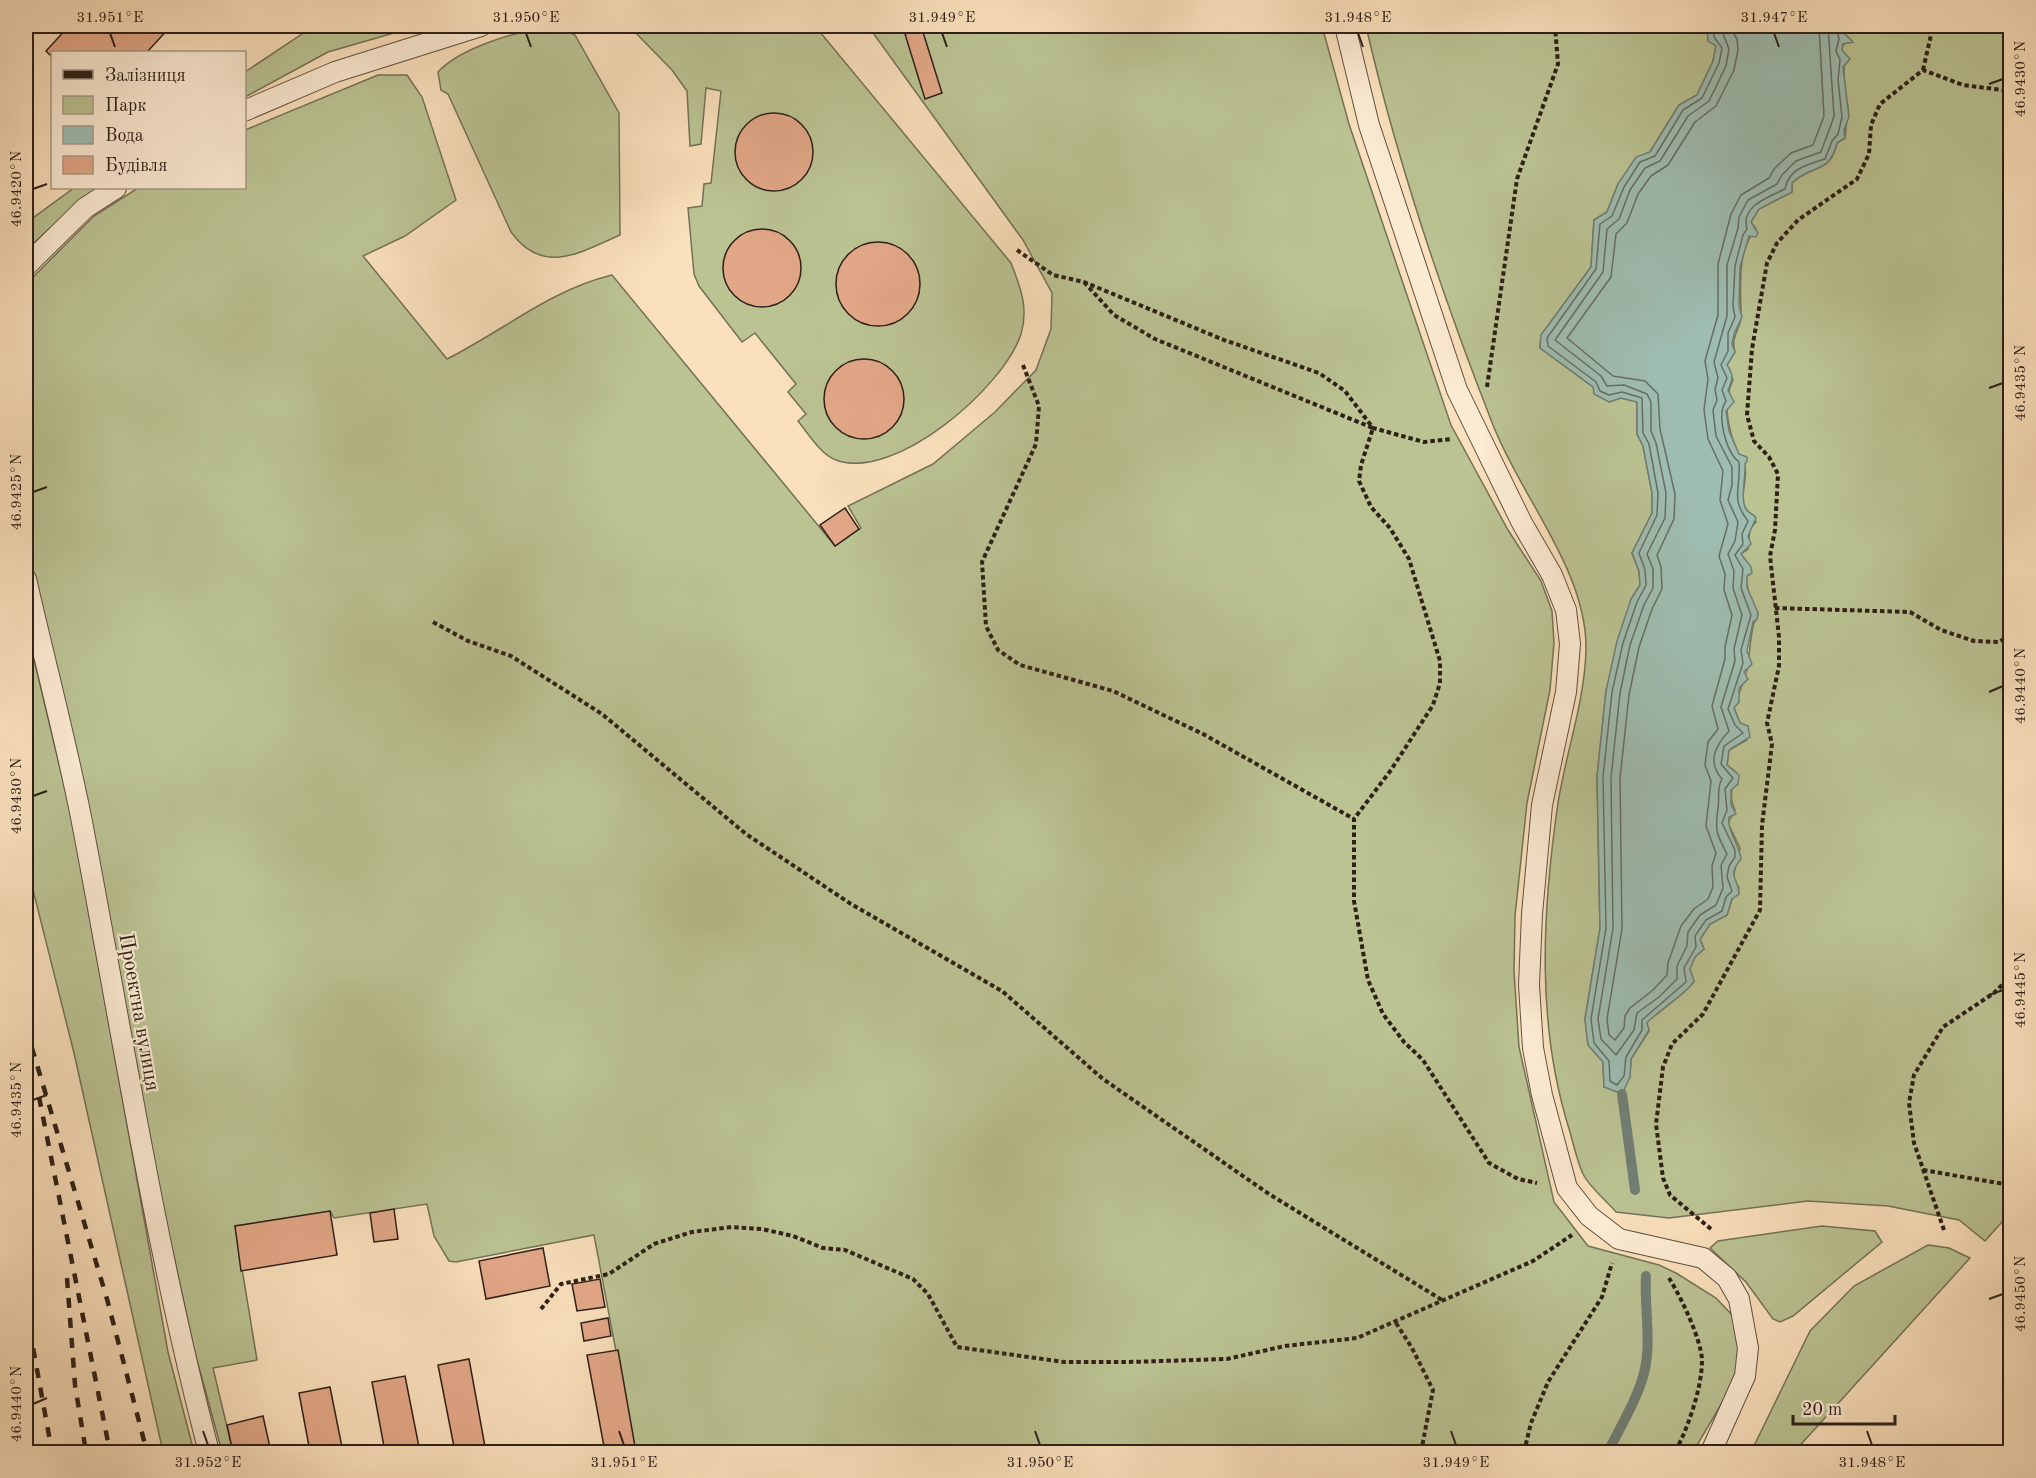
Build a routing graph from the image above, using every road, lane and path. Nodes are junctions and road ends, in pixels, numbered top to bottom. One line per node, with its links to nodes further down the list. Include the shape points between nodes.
1 (481, 26): 7 (lane, via 335,72)
2 (1345, 26): 13 (lane, via 1369,125)
3 (1555, 26): 13 (path, via 1558,64 1517,179 1484,410)
4 (1926, 26): 5 (path, via 1931,35)
5 (1923, 70): 6 (path, via 1963,85); 17 (path, via 1880,104 1871,125 1869,154 1857,179 1798,220 1777,243 1767,263 1752,350 1747,415 1754,441 1778,474 1770,556)
6 (2010, 91)
7 (246, 110)
8 (114, 189): 10 (lane, via 85,208)
9 (1017, 250): 11 (path, via 1053,275)
10 (26, 266)
11 (1084, 282): 14 (path, via 1114,315 1155,339); 14 (path, via 1224,340 1319,373 1346,391)
12 (1023, 364): 20 (path, via 1039,406 1036,444 982,562 986,626 998,650 1020,665 1113,691 1203,734)
13 (1469, 417): 15 (lane)
14 (1373, 428): 15 (path, via 1424,442); 20 (path, via 1359,481 1371,507 1409,559 1440,661 1440,682 1433,705)
15 (1478, 436): 24 (lane, via 1552,575 1566,610 1570,644 1566,692 1542,805 1529,985 1533,1048)
16 (26, 579): 33 (lane, Проектна вулиця, via 80,815 183,1354)
17 (1775, 608): 19 (path, via 1910,612 1941,630 1974,641 1999,642); 26 (path, via 1779,666 1767,723 1772,744 1762,825 1760,910 1703,1014 1672,1044 1663,1067 1656,1124 1663,1178 1670,1195)
18 (434, 622): 30 (path, via 468,641 511,656 602,714 746,834 851,904 1002,991 1103,1079 1269,1194)
19 (2010, 636)
20 (1354, 819): 24 (path, via 1354,901 1368,980 1383,1014 1423,1060 1489,1163 1518,1179)
21 (2010, 977): 22 (path, via 1994,993 1943,1027 1914,1076 1909,1103 1914,1143)
22 (1923, 1170): 23 (path); 27 (path)
23 (2010, 1185)
24 (1567, 1188): 25 (lane)
25 (1589, 1216): 30 (path, via 1566,1241 1533,1261); 37 (lane, via 1619,1239 1703,1258 1727,1278 1739,1299 1748,1348 1745,1376)
26 (1711, 1229)
27 (1944, 1230)
28 (1623, 1262): 35 (path, via 1613,1260 1602,1297 1548,1382)
29 (1661, 1273): 36 (path, via 1680,1296 1702,1359 1693,1407)
30 (1442, 1300): 32 (path)
31 (541, 1309): 32 (path, via 561,1284 609,1274 654,1244 692,1232 732,1227 762,1229 823,1248 845,1250 913,1279 928,1294 957,1347 1064,1362 1227,1359 1285,1346 1358,1338)
32 (1395, 1323): 34 (path, via 1433,1390)
33 (209, 1452)
34 (1421, 1452)
35 (1524, 1452)
36 (1675, 1452)
37 (1711, 1452)

